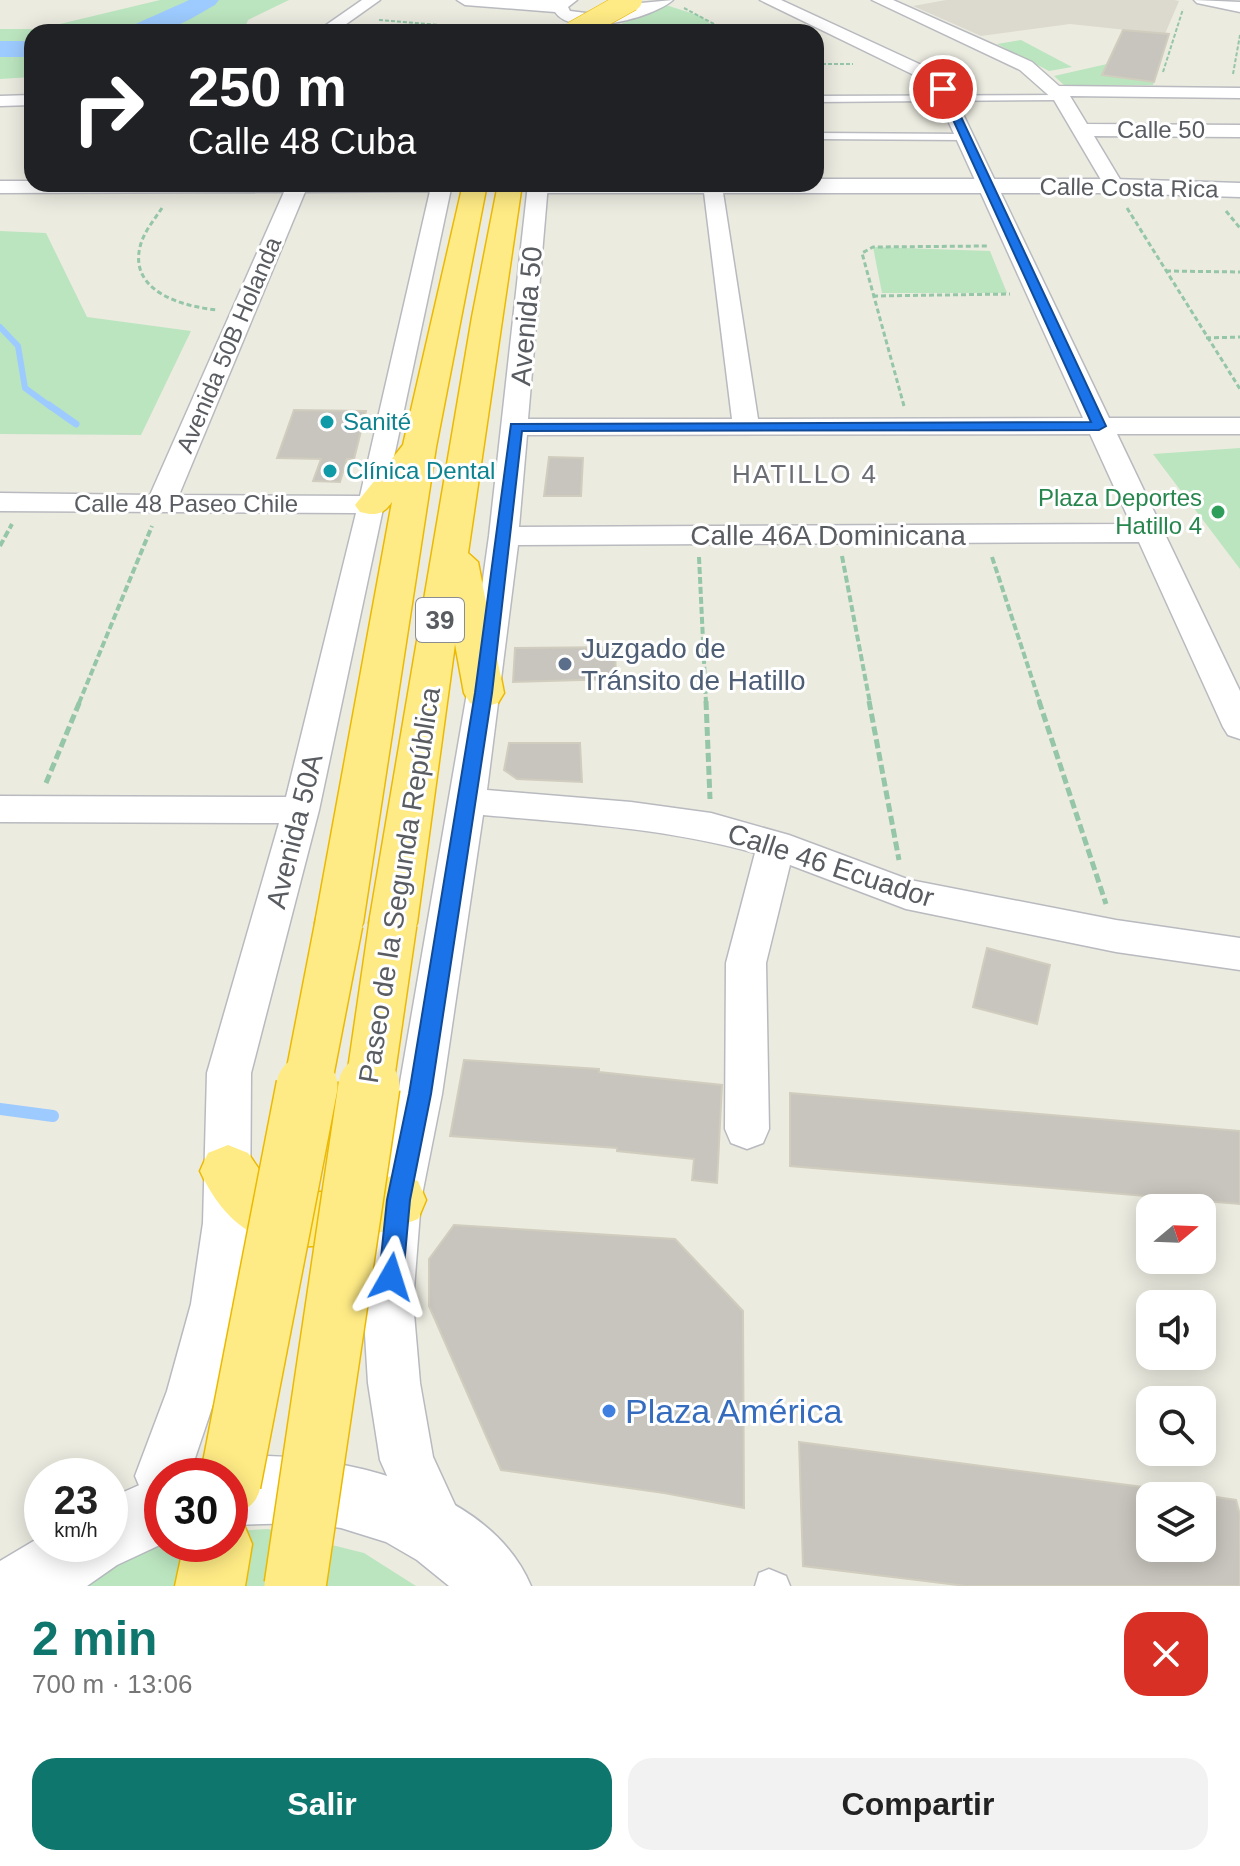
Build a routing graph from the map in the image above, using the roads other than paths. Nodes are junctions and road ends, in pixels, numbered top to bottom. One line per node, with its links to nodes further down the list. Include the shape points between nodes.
1 (372, 0): 11 (street)
2 (465, 0): 10 (street)
3 (598, 0): 10 (highway)
4 (768, 0): 15 (street)
5 (880, 0): 18 (street, via 1012,58)
6 (1202, 0): 9 (street)
7 (664, 1): 8 (street)
8 (628, 7): 10 (street, via 597,20 572,17); 13 (highway, bridge); 14 (street)
9 (1240, 7)
10 (560, 8): 12 (street)
11 (337, 24)
12 (527, 24)
13 (591, 24)
14 (610, 24)
15 (819, 24)
16 (824, 26): 19 (street, via 922,72)
17 (1235, 92): 18 (street)
18 (1059, 94): 19 (lane); 23 (street)
19 (948, 98): 20 (lane); 26 (street)
20 (824, 99)
21 (24, 100): 22 (street)
22 (0, 101)
23 (1081, 130): 24 (street, Calle 50); 29 (street)
24 (1240, 131)
25 (824, 136): 26 (lane)
26 (965, 137): 28 (street)
27 (824, 186): 28 (main road, Calle Costa Rica)
28 (988, 186): 29 (main road, Calle Costa Rica); 42 (street)
29 (1114, 186): 32 (main road, Calle Costa Rica)
30 (0, 187): 31 (street)
31 (24, 187)
32 (1240, 190)
33 (294, 192): 47 (street, Avenida 50B Holanda)
34 (440, 192): 39 (street, Avenida 50A)
35 (473, 192): 40 (highway, Paseo de la Segunda República / 39)
36 (527, 192): 49 (highway, Paseo de la Segunda República / 39)
37 (529, 192): 44 (street, Avenida 50)
38 (713, 192): 41 (street)
39 (428, 236): 40 (highway); 48 (street, Avenida 50A)
40 (450, 295): 45 (highway, Paseo de la Segunda República / 39)
41 (746, 425): 42 (street); 44 (street)
42 (1099, 426): 43 (street); 50 (street)
43 (1240, 426)
44 (516, 427): 51 (street, Avenida 50)
45 (419, 447): 48 (highway); 58 (highway, Paseo de la Segunda República / 39)
46 (0, 502): 47 (street, Calle 48 Paseo Chile)
47 (161, 503): 48 (street, Calle 48 Paseo Chile)
48 (372, 505): 56 (street, Avenida 50A)
49 (454, 529): 52 (highway); 58 (highway, Paseo de la Segunda República / 39)
50 (1151, 533): 51 (street, Calle 46A Dominicana); 53 (street)
51 (504, 536): 52 (street, Avenida 50)
52 (484, 693): 54 (street, Avenida 50)
53 (1240, 727)
54 (467, 801): 57 (street, Calle 46 Ecuador, via 631,815 711,827); 62 (street, Avenida 50)
55 (17, 810): 56 (street)
56 (301, 810): 61 (street, Avenida 50A, via 229,1073 224,1115)
57 (776, 845): 59 (street, Calle 46 Ecuador, via 906,894 1116,936); 60 (street, via 746,963)
58 (366, 923): 63 (highway, Paseo de la Segunda República / 39, bridge); 70 (highway, Paseo de la Segunda República / 39, bridge)
59 (1240, 954)
60 (747, 1129)
61 (228, 1171): 62 (highway, via 245,1196 297,1221 368,1212); 65 (street, Avenida 50A, via 225,1245 212,1327 187,1416)
62 (398, 1200): 66 (street, Avenida 50, via 388,1302 394,1383 407,1460)
63 (236, 1458)
64 (248, 1490): 66 (main road, via 276,1487 377,1503)
65 (139, 1508): 68 (main road)
66 (441, 1534): 71 (main road, via 476,1561)
67 (215, 1562): 69 (highway)
68 (23, 1586)
69 (210, 1586)
70 (295, 1586)
71 (496, 1586)

